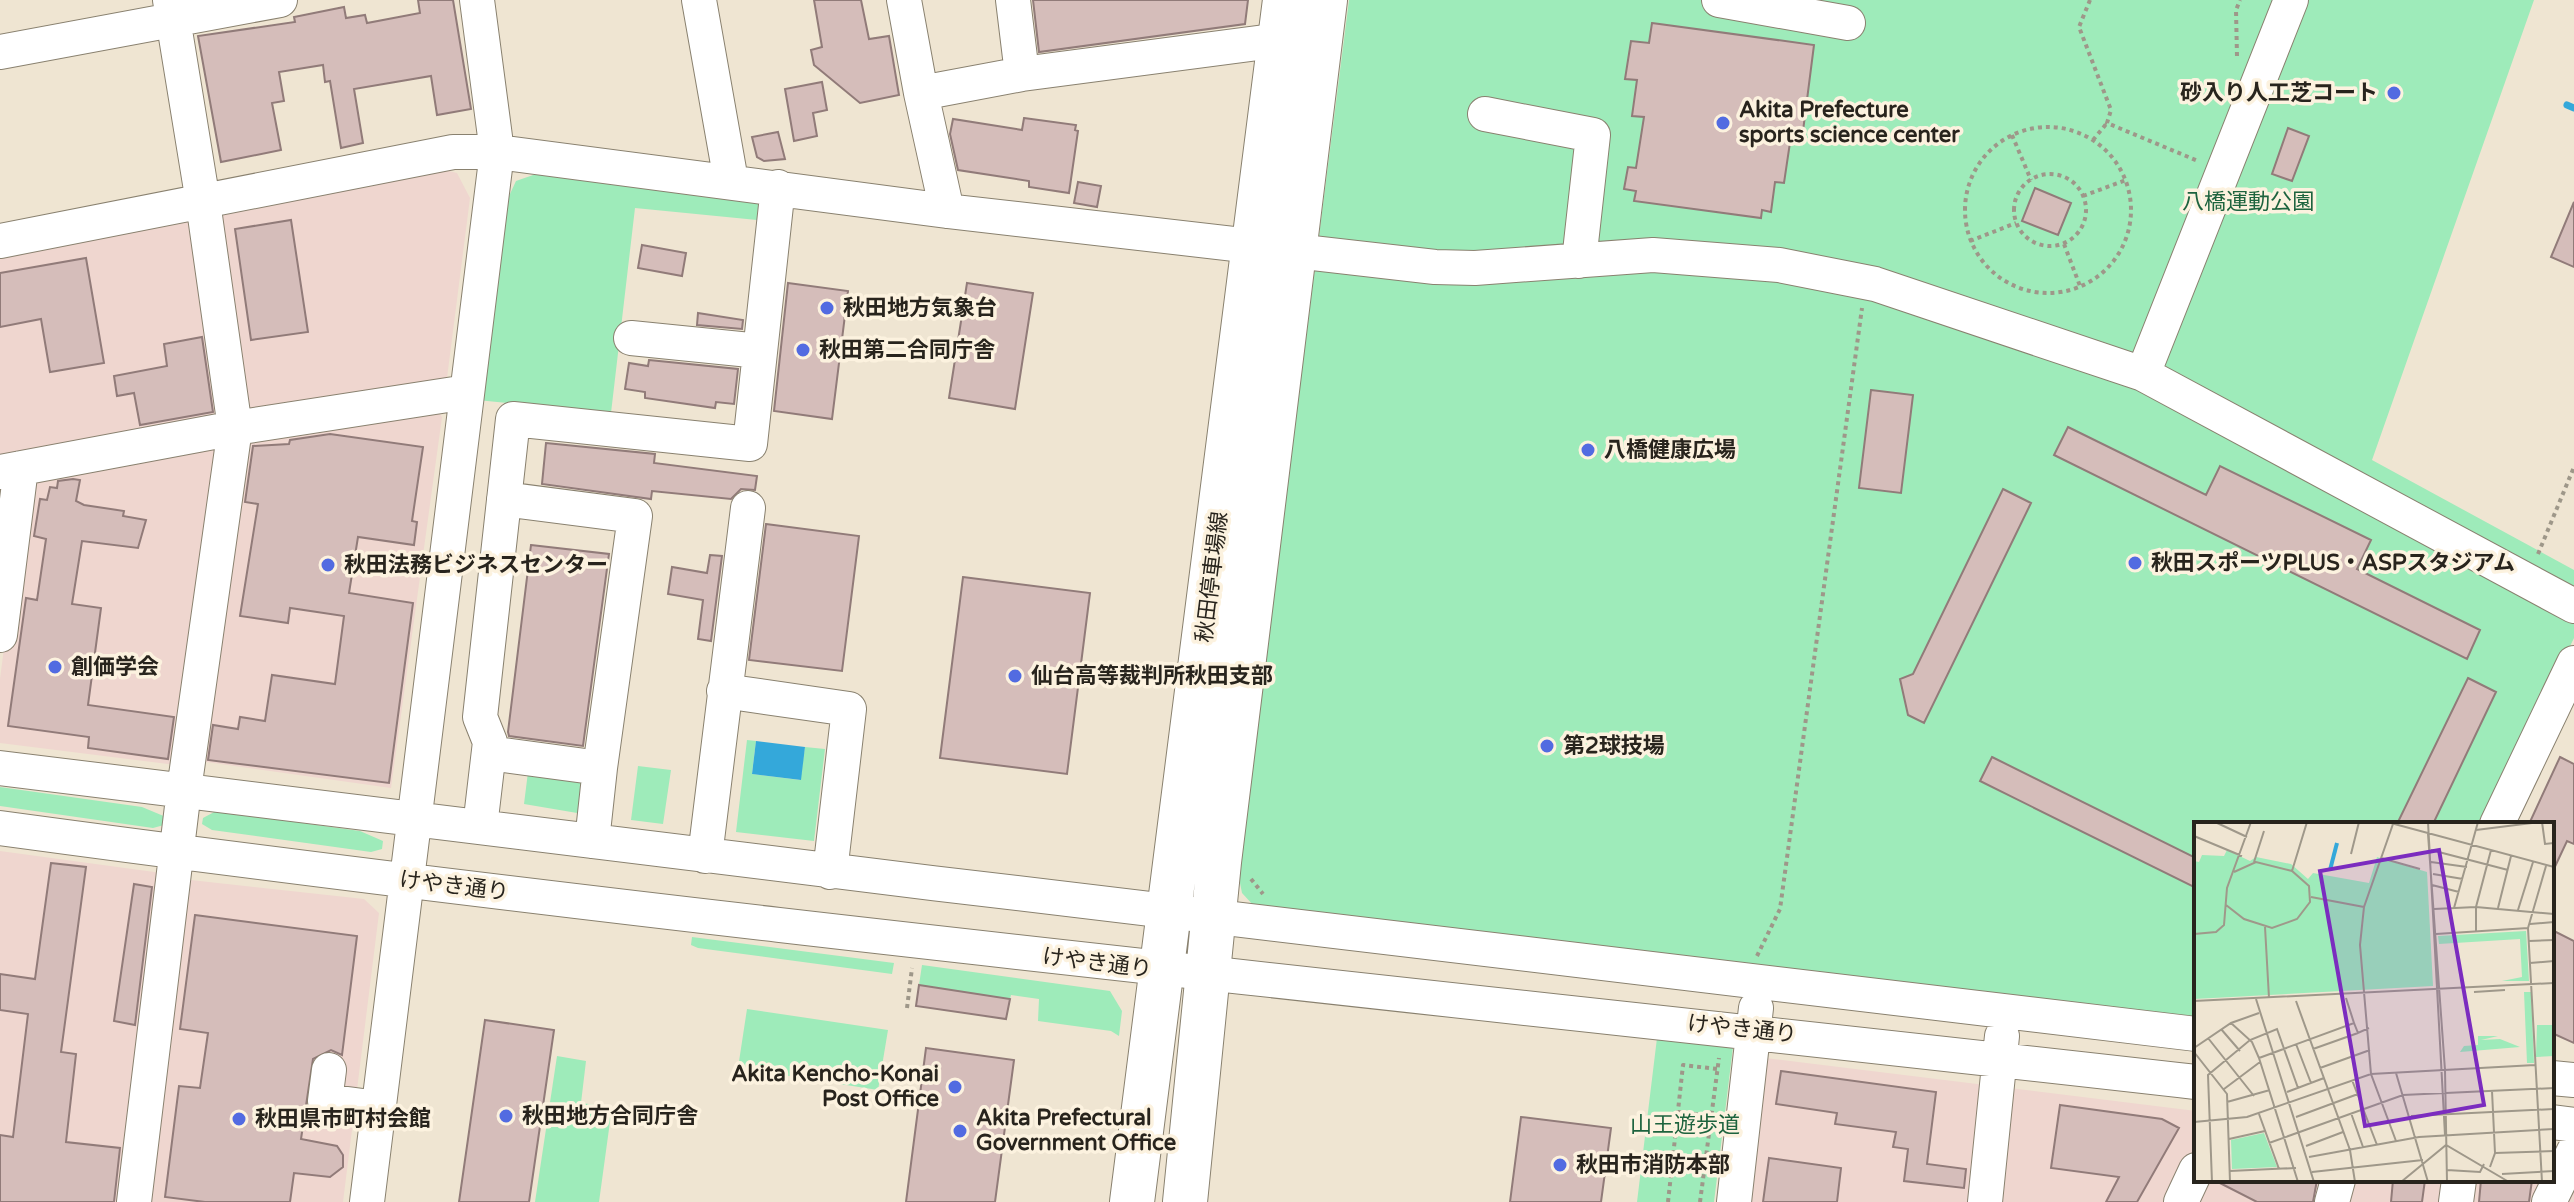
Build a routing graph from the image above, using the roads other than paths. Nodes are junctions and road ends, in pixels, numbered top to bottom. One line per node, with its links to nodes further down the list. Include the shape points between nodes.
1 (280, 0): 9 (street)
2 (477, 0): 16 (street)
3 (699, 0): 17 (street)
4 (904, 0): 14 (street)
5 (1013, 0): 13 (street)
6 (1325, 0): 22 (main road, 秋田停車場線)
7 (1719, 0): 11 (street)
8 (2291, 0): 26 (street)
9 (172, 11): 12 (street); 19 (street)
10 (1283, 20): 13 (street); 22 (main road, 秋田停車場線)
11 (1848, 23)
12 (0, 52)
13 (1022, 74): 14 (street)
14 (921, 93): 20 (street)
15 (1485, 114): 23 (street, via 1593,135)
16 (497, 152): 17 (street); 19 (street, via 453,152); 27 (street)
17 (731, 181): 18 (street)
18 (778, 187): 20 (street); 25 (street)
19 (203, 202): 21 (street); 28 (street)
20 (947, 211): 22 (street)
21 (0, 241)
22 (1275, 250): 23 (street, via 1475,268); 49 (main road, 秋田停車場線); 50 (main road, 秋田停車場線)
23 (1579, 261): 26 (street, via 1653,255 1779,265 1866,282)
24 (631, 338): 25 (street)
25 (760, 351): 30 (street, via 750,444 513,419)
26 (2143, 374): 32 (street)
27 (467, 392): 28 (street); 40 (street)
28 (235, 428): 29 (street); 39 (street)
29 (10, 470): 33 (street)
30 (504, 499): 36 (street, via 480,717); 38 (street, via 635,516)
31 (748, 508): 35 (street)
32 (2574, 606)
33 (0, 635)
34 (2574, 663): 41 (street)
35 (724, 691): 46 (street); 47 (street, via 849,709)
36 (489, 753): 38 (street); 42 (street)
37 (0, 768): 39 (street)
38 (600, 768): 44 (street)
39 (184, 790): 40 (street); 45 (street)
40 (415, 820): 42 (street); 48 (street)
41 (2498, 822)
42 (480, 827): 44 (street)
43 (0, 828): 45 (street, けやき通り)
44 (592, 841): 46 (street)
45 (178, 852): 48 (street, けやき通り); 70 (street)
46 (705, 856): 47 (street)
47 (830, 872): 49 (street)
48 (405, 880): 51 (street, けやき通り); 62 (street)
49 (1170, 909): 50 (street); 51 (main road, 秋田停車場線)
50 (1213, 916): 52 (street); 53 (main road, 秋田停車場線)
51 (1162, 970): 53 (street, けやき通り); 72 (main road, 秋田停車場線)
52 (1764, 971): 54 (street); 55 (street)
53 (1206, 976): 55 (street, けやき通り); 63 (main road, 秋田停車場線)
54 (2005, 1012): 56 (street); 57 (street)
55 (1753, 1030): 57 (street, けやき通り); 75 (street)
56 (2194, 1034)
57 (1999, 1059): 61 (street, けやき通り); 76 (street)
58 (329, 1070): 62 (street, via 325,1101)
59 (2554, 1078): 60 (street)
60 (2574, 1080)
61 (2194, 1082)
62 (378, 1108): 71 (street)
63 (1194, 1110): 73 (main road, 秋田停車場線); 74 (street, via 1207,1146)
64 (2554, 1122): 65 (street)
65 (2574, 1125)
66 (2574, 1151): 80 (street)
67 (2194, 1174): 77 (street)
68 (2337, 1182): 78 (street)
69 (2459, 1182): 79 (street)
70 (134, 1202)
71 (367, 1202)
72 (1132, 1202)
73 (1185, 1202)
74 (1198, 1202)
75 (1734, 1202)
76 (1985, 1202)
77 (2181, 1202)
78 (2332, 1202)
79 (2456, 1202)
80 (2549, 1202)

